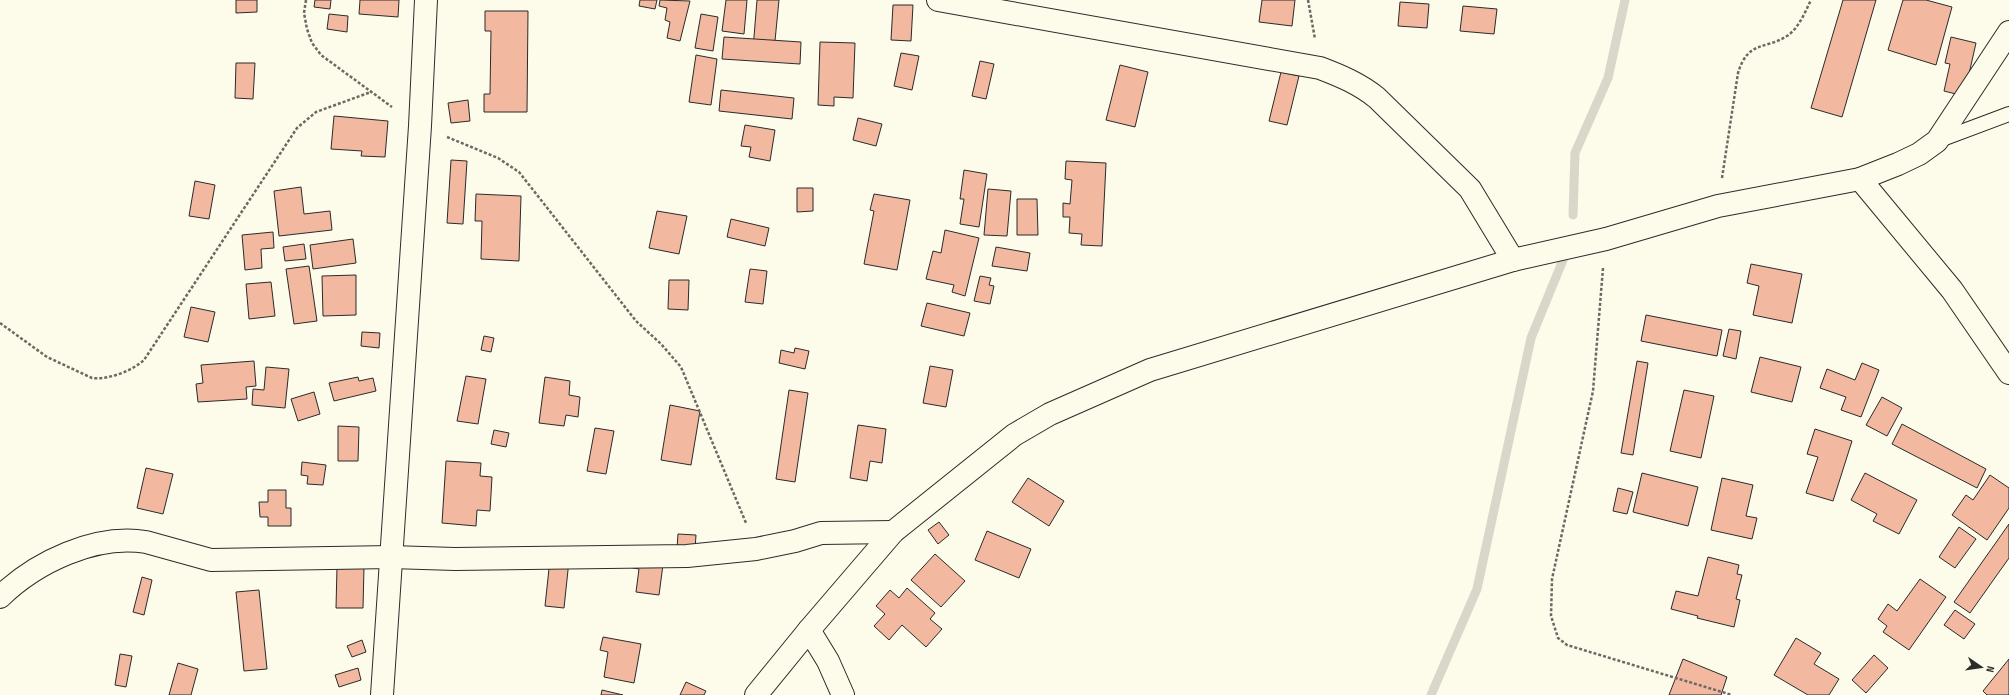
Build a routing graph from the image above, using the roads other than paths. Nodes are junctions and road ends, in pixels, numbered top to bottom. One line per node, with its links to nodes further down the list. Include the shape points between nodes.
1 (426, 0): 10 (street)
2 (938, 0): 7 (street, via 1320,68 1364,87 1470,189)
3 (2009, 32): 5 (street)
4 (2009, 114): 5 (lane)
5 (1937, 141): 6 (street, via 1919,154)
6 (1860, 179): 7 (street, via 1718,206 1606,239); 8 (street, via 1952,290)
7 (1513, 260): 9 (street, via 1150,370 1050,414 1014,436)
8 (2009, 373)
9 (893, 532): 10 (street, via 821,533 756,549 687,556 455,559); 12 (street)
10 (391, 557): 11 (street, via 211,560 146,542 110,542 75,550 52,560); 13 (street)
11 (0, 597)
12 (809, 630): 14 (street); 15 (street, via 828,661)
13 (382, 695)
14 (756, 695)
15 (843, 695)

